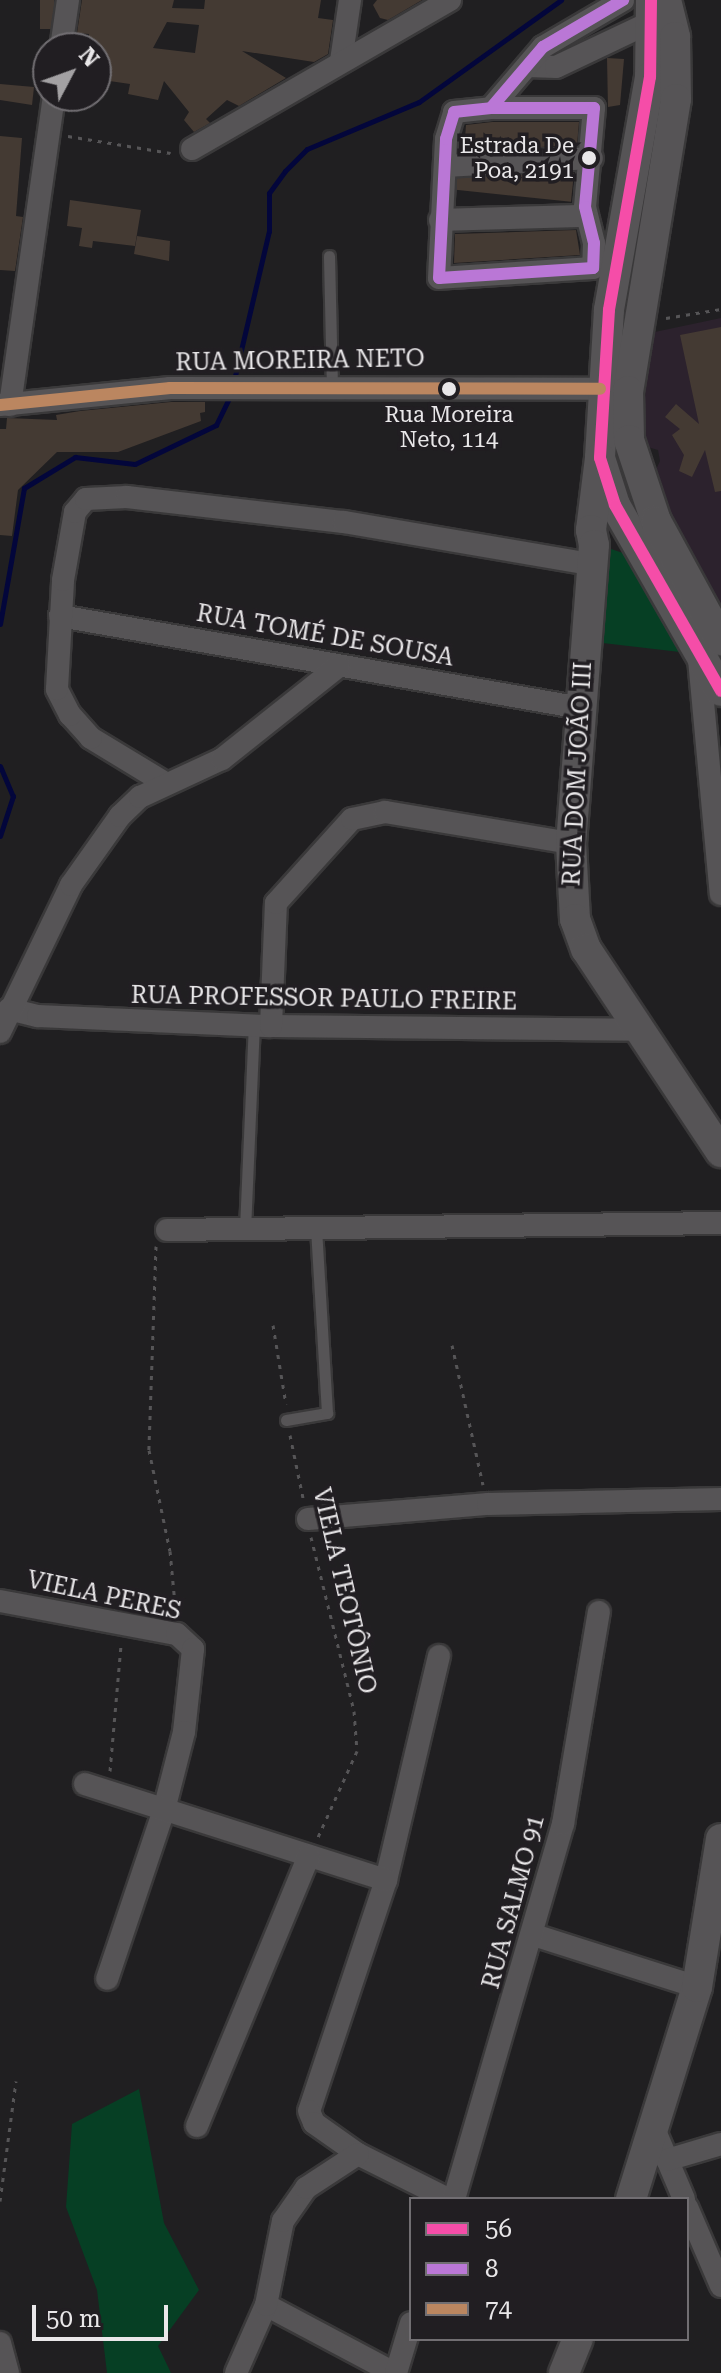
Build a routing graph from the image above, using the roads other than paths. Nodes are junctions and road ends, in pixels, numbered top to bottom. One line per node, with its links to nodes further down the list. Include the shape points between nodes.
1 (68, 0): 6 (street)
2 (350, 0): 7 (street)
3 (450, 0): 7 (street)
4 (623, 0): 8 (street, via 543,47)
5 (657, 7): 8 (street, via 556,67); 14 (main road, via 645,117); 15 (main road, via 675,37 676,99)
6 (63, 32)
7 (341, 61): 11 (street)
8 (527, 66): 9 (street)
9 (491, 108): 12 (street, via 589,105 596,111); 13 (street, via 454,112)
10 (52, 112): 21 (street)
11 (192, 149)
12 (592, 158): 13 (street); 16 (street)
13 (445, 166): 17 (street)
14 (631, 179): 15 (main road); 20 (main road)
15 (660, 196): 23 (main road, via 628,391)
16 (586, 216): 17 (street); 17 (street, via 594,243 593,268 439,278)
17 (440, 220)
18 (329, 256): 19 (lane)
19 (332, 388): 20 (street, RUA MOREIRA NETO); 21 (street, RUA MOREIRA NETO, via 215,387)
20 (600, 389): 22 (main road)
21 (5, 405)
22 (600, 458): 24 (main road); 25 (main road, RUA DOM JOÃO III)
23 (632, 459): 24 (main road, RUA DOM JOÃO III); 27 (main road)
24 (615, 505): 25 (main road, RUA DOM JOÃO III); 27 (main road)
25 (592, 554): 26 (street, via 96,496 80,504); 30 (main road, RUA DOM JOÃO III)
26 (60, 616): 28 (street, RUA TOMÉ DE SOUSA); 31 (street, via 56,676 70,715 91,738)
27 (710, 649): 29 (main road); 33 (street)
28 (339, 666): 30 (street, RUA TOMÉ DE SOUSA); 31 (street, via 222,759)
29 (721, 691)
30 (581, 708): 32 (main road, RUA DOM JOÃO III)
31 (165, 783): 34 (street, via 140,797 89,857)
32 (571, 843): 35 (street, via 385,812 352,819 276,903); 36 (main road, RUA DOM JOÃO III, via 575,919 586,949)
33 (721, 894)
34 (9, 1009): 35 (street, RUA PROFESSOR PAULO FREIRE, via 53,1017); 37 (street)
35 (262, 1024): 36 (street, RUA PROFESSOR PAULO FREIRE); 41 (lane)
36 (639, 1030): 38 (main road, RUA DOM JOÃO III)
37 (0, 1032)
38 (721, 1152)
39 (721, 1223): 40 (street)
40 (316, 1228): 41 (street); 43 (lane, via 327,1413)
41 (245, 1229): 42 (street)
42 (167, 1230)
43 (286, 1420)
44 (721, 1499): 45 (street, via 488,1504)
45 (308, 1519)
46 (0, 1601): 50 (street, VIELA PERES, via 123,1621 185,1641 184,1732)
47 (599, 1612): 54 (street, RUA SALMO 91, via 563,1824)
48 (439, 1656): 53 (street)
49 (85, 1784): 50 (street)
50 (164, 1810): 52 (street); 55 (street)
51 (721, 1839): 56 (main road)
52 (309, 1856): 53 (street); 57 (street)
53 (386, 1880): 60 (street, via 309,2111 314,2123)
54 (534, 1935): 56 (street); 63 (street, RUA SALMO 91)
55 (107, 1979)
56 (697, 1987): 58 (main road)
57 (197, 2126)
58 (655, 2131): 61 (street); 64 (main road)
59 (721, 2144): 61 (street)
60 (358, 2154): 62 (street); 68 (street, via 306,2188 294,2203 273,2260)
61 (667, 2160): 65 (street)
62 (447, 2197)
63 (452, 2197)
64 (632, 2197)
65 (683, 2197)
66 (689, 2212): 67 (street)
67 (721, 2286)
68 (266, 2305): 73 (street); 74 (street)
69 (409, 2329): 74 (street)
70 (577, 2341): 75 (main road)
71 (0, 2343): 72 (street)
72 (8, 2373)
73 (236, 2373)
74 (395, 2373)
75 (564, 2373)

